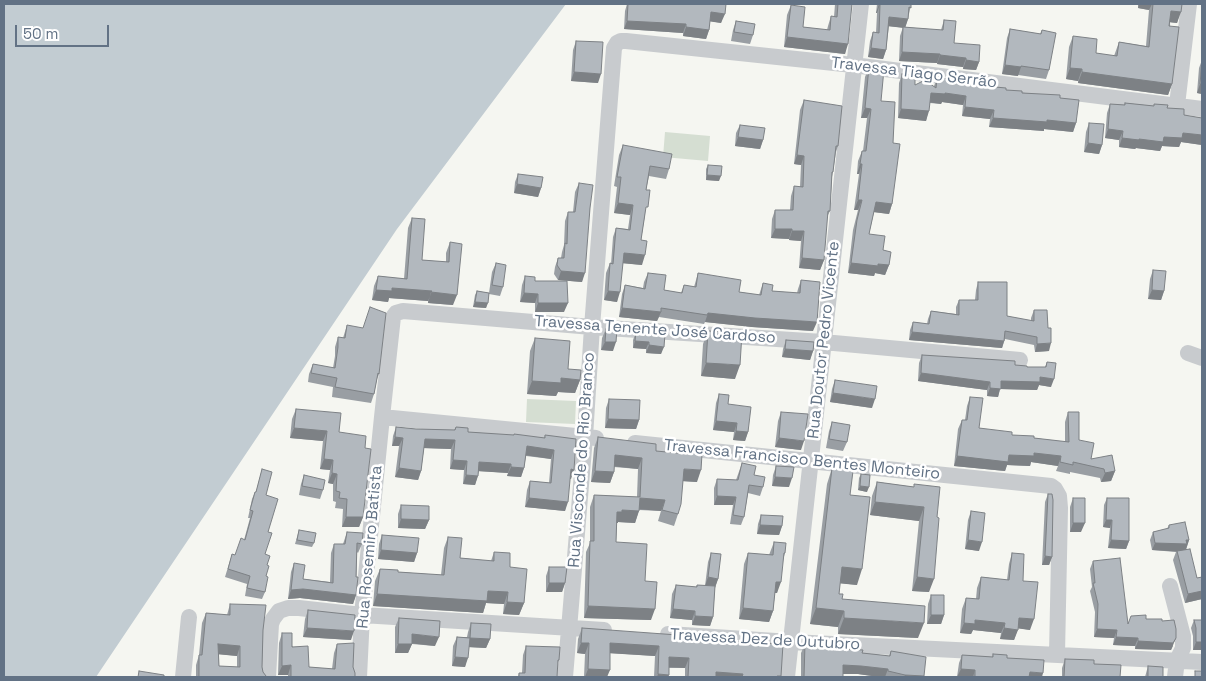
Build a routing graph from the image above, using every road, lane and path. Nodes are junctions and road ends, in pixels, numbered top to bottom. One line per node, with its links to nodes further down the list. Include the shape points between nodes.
1 (861, 4): 4 (street, Rua Doutor Pedro Vicente)
2 (1189, 4): 5 (street)
3 (626, 41): 4 (street, Travessa Tiago Serrão); 7 (street, Rua Visconde do Rio Branco, via 617,43 614,48)
4 (853, 65): 5 (street, Travessa Tiago Serrão); 8 (street, Rua Doutor Pedro Vicente)
5 (1178, 105): 6 (street, Travessa Tiago Serrão)
6 (1202, 109)
7 (592, 327): 8 (street, Travessa Tenente José Cardoso); 10 (street, Travessa Tenente José Cardoso, via 396,313); 11 (street, Rua Visconde do Rio Branco)
8 (823, 342): 9 (street, Travessa Tenente José Cardoso); 12 (street, Rua Doutor Pedro Vicente)
9 (1020, 360)
10 (382, 417): 11 (street, Travessa Francisco Bentes Monteiro); 14 (street, Rua Rosemiro Batista)
11 (585, 437): 12 (street, Travessa Francisco Bentes Monteiro); 16 (street, Rua Visconde do Rio Branco)
12 (811, 461): 19 (street, Rua Doutor Pedro Vicente); 20 (street, Travessa Francisco Bentes Monteiro, via 1051,486 1055,489 1060,508)
13 (1170, 586): 21 (street, via 1183,636 1183,648)
14 (362, 615): 16 (street); 24 (street, via 283,609 271,624); 25 (street, Rua Rosemiro Batista)
15 (189, 617): 23 (street)
16 (569, 628): 17 (street); 26 (street, Rua Visconde do Rio Branco)
17 (617, 631)
18 (656, 634): 19 (street, Travessa Dez de Outubro)
19 (791, 642): 20 (street, Travessa Dez de Outubro); 27 (street, Rua Doutor Pedro Vicente)
20 (1057, 654): 21 (street, Travessa Dez de Outubro)
21 (1177, 660): 22 (street, Travessa Dez de Outubro); 28 (street)
22 (1202, 662)
23 (183, 677)
24 (268, 677)
25 (359, 677)
26 (565, 677)
27 (787, 677)
28 (1174, 677)

